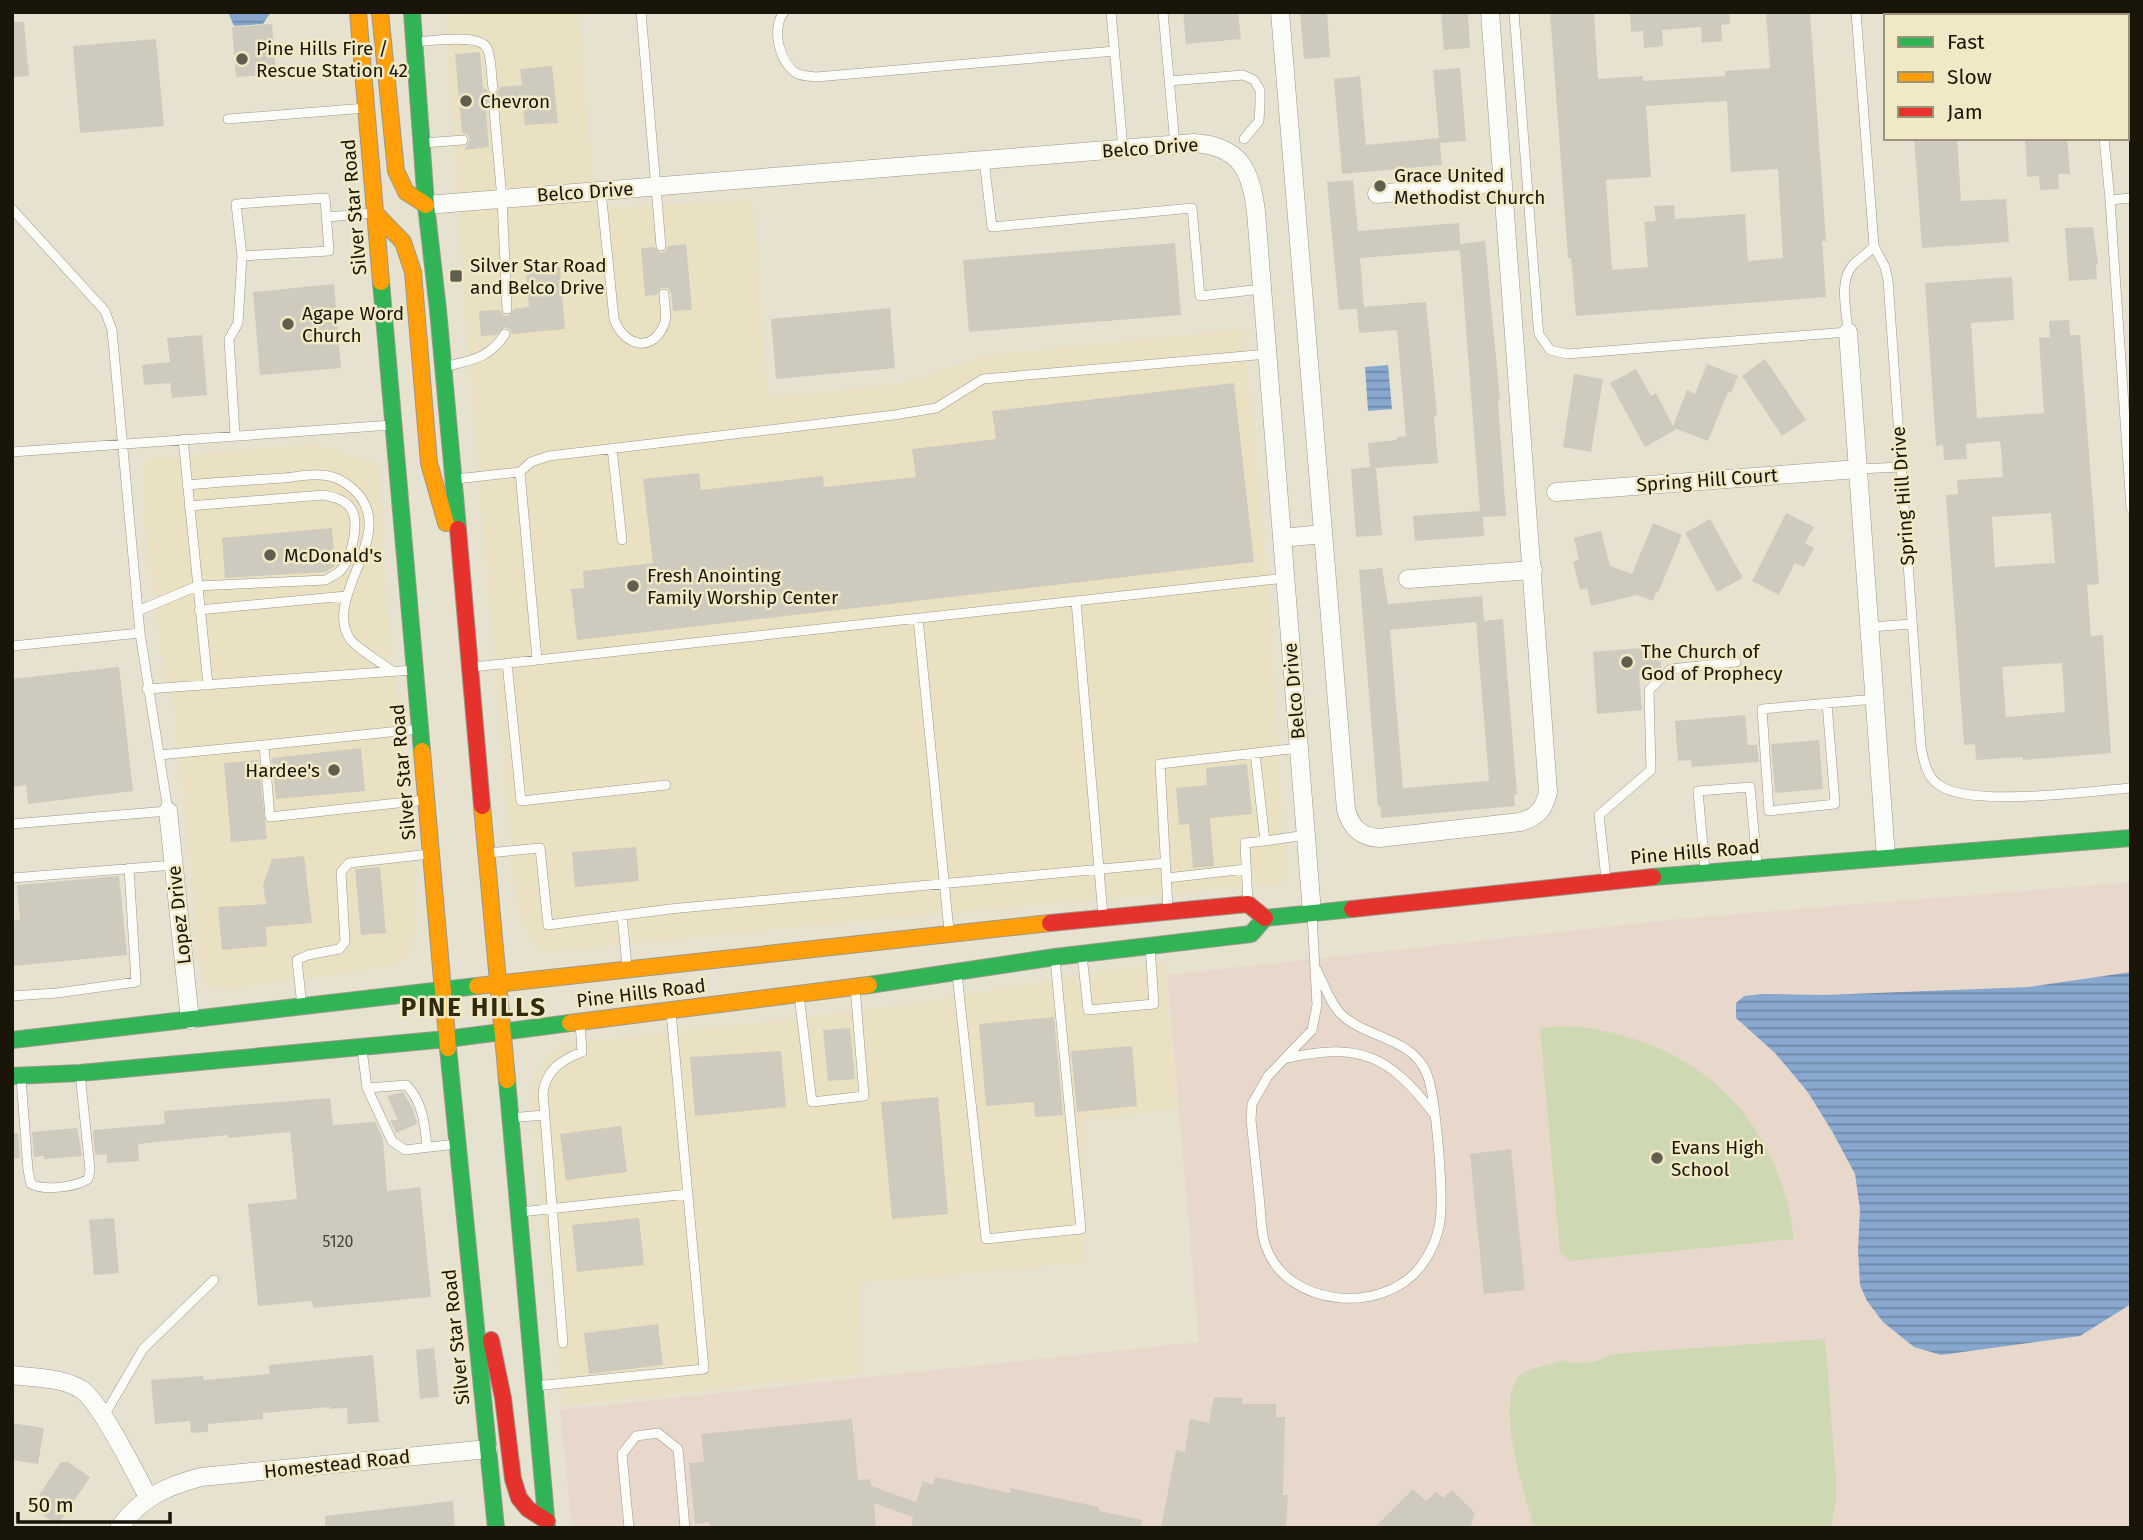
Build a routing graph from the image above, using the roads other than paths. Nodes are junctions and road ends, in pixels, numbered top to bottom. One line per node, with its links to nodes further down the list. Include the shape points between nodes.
1 (358, 12): 17 (main road, Silver Star Road)
2 (380, 12): 16 (main road)
3 (412, 12): 12 (main road)
4 (641, 12): 28 (lane)
5 (784, 12): 13 (lane, via 778,19 777,38 786,61 797,73 816,77)
6 (1111, 12): 13 (lane)
7 (1163, 12): 14 (lane)
8 (1280, 12): 63 (street)
9 (1490, 12): 27 (street)
10 (1514, 12): 44 (lane, via 1538,325 1550,350 1567,354)
11 (1856, 12): 39 (lane, Spring Hill Drive)
12 (414, 42): 15 (lane, via 481,42 487,48); 16 (main road)
13 (1115, 51): 25 (lane)
14 (1169, 81): 20 (lane, via 1243,75 1254,80 1259,90 1259,121); 24 (lane)
15 (493, 88)
16 (404, 102): 17 (lane); 23 (main road); 34 (main road, via 396,171 406,192)
17 (366, 108): 19 (lane); 36 (main road, Silver Star Road)
18 (494, 110): 32 (lane)
19 (228, 119)
20 (1244, 139)
21 (463, 140): 23 (lane)
22 (2104, 140): 33 (lane)
23 (422, 143): 34 (main road)
24 (1175, 145): 25 (street, Belco Drive); 41 (street, Belco Drive, via 1210,144 1223,148 1243,165 1254,195)
25 (1123, 149): 26 (street, Belco Drive)
26 (984, 160): 28 (street, Belco Drive); 41 (lane, via 992,227 1192,208 1200,296)
27 (1503, 182): 30 (street); 66 (street)
28 (654, 187): 29 (street, Belco Drive); 38 (lane)
29 (601, 191): 32 (street, Belco Drive); 42 (lane, via 619,333 644,344 659,335 666,319)
30 (1377, 194)
31 (2131, 198): 33 (lane)
32 (502, 199): 34 (street, Belco Drive); 43 (lane)
33 (2110, 200): 60 (lane)
34 (426, 205): 47 (main road)
35 (12, 209): 51 (lane, via 105,311 112,330)
36 (375, 213): 37 (lane); 48 (main road, Silver Star Road); 69 (main road, via 403,242 413,272 429,463)
37 (327, 217): 40 (lane, via 329,251); 40 (lane, via 325,198 236,204)
38 (661, 246)
39 (1874, 246): 44 (lane, via 1847,274); 54 (lane, Spring Hill Drive, via 1888,280)
40 (242, 257): 49 (lane, via 238,323 229,339)
41 (1262, 289): 46 (street, Belco Drive)
42 (664, 294)
43 (507, 309)
44 (1848, 332): 55 (street)
45 (505, 334): 47 (lane, via 484,356)
46 (1268, 354): 52 (lane, via 983,379 936,408); 64 (street, Belco Drive)
47 (443, 367): 57 (main road)
48 (394, 425): 49 (lane); 84 (main road, Silver Star Road)
49 (235, 435): 50 (lane)
50 (183, 439): 51 (lane); 58 (lane)
51 (121, 444): 53 (lane); 74 (lane)
52 (612, 448): 56 (lane, via 550,456 531,462); 65 (lane)
53 (12, 452)
54 (1901, 467): 55 (lane); 76 (lane, Spring Hill Drive)
55 (1858, 469): 59 (street, Spring Hill Court); 77 (street)
56 (520, 472): 57 (lane); 80 (lane)
57 (453, 479): 69 (main road)
58 (187, 485): 61 (lane); 71 (lane, via 320,474 345,481 360,495 369,532)
59 (1556, 492)
60 (2130, 494): 62 (lane)
61 (189, 506): 70 (lane); 70 (lane, via 323,495 351,507 354,518 350,555 340,572 326,580)
62 (2131, 508)
63 (1323, 534): 64 (street); 66 (street, via 1346,810 1353,828 1370,837 1520,822 1539,814 1549,783)
64 (1282, 538): 67 (street, Belco Drive)
65 (622, 540)
66 (1533, 570): 68 (street)
67 (1285, 578): 72 (lane); 92 (street, Belco Drive)
68 (1408, 579)
69 (462, 581): 83 (main road)
70 (197, 586): 73 (lane); 74 (lane)
71 (346, 596): 73 (lane); 85 (lane, via 343,617 350,639)
72 (1076, 600): 75 (lane); 110 (lane)
73 (199, 610): 86 (lane)
74 (138, 611): 78 (lane)
75 (918, 618): 80 (lane); 116 (lane)
76 (1912, 624): 77 (lane); 96 (lane, Spring Hill Drive, via 1921,747 1926,768 1940,786 2000,796)
77 (1870, 627): 88 (street)
78 (139, 634): 79 (lane); 87 (lane)
79 (12, 646)
80 (537, 659): 82 (lane)
81 (1736, 662): 115 (lane, via 1671,669 1649,690 1651,770 1600,815)
82 (507, 663): 83 (lane); 95 (lane, via 521,801)
83 (470, 667): 103 (main road)
84 (415, 669): 85 (lane); 90 (main road, Silver Star Road)
85 (392, 671): 86 (lane)
86 (208, 684): 87 (lane)
87 (148, 689): 94 (lane)
88 (1875, 699): 89 (lane); 105 (street)
89 (1827, 703): 89 (lane, via 1762,709 1769,811 1835,804)
90 (420, 729): 91 (lane); 97 (main road, Silver Star Road)
91 (264, 745): 94 (lane); 97 (lane, via 270,817)
92 (1299, 748): 93 (lane); 100 (street, Belco Drive)
93 (1255, 753): 102 (lane); 106 (lane, via 1160,764)
94 (159, 755): 98 (lane)
95 (666, 785)
96 (2131, 788)
97 (426, 800): 104 (main road, Silver Star Road)
98 (168, 811): 99 (lane); 107 (street, Lopez Drive)
99 (12, 824)
100 (1306, 835): 102 (lane); 119 (street, Belco Drive)
101 (2131, 838): 105 (main road, Pine Hills Road)
102 (1265, 841): 111 (lane, via 1245,843)
103 (487, 853): 120 (lane, via 540,848 548,925); 130 (main road)
104 (431, 854): 132 (main road, Silver Star Road); 135 (lane, via 349,863 341,872 345,942 339,949 297,960)
105 (1886, 856): 108 (main road, Pine Hills Road)
106 (1166, 863): 110 (lane); 114 (lane)
107 (174, 865): 109 (lane); 137 (street, Lopez Drive)
108 (1757, 867): 112 (main road, Pine Hills Road); 112 (lane, via 1750,787 1698,791)
109 (129, 868): 113 (lane); 134 (lane, via 136,982)
110 (1099, 868): 116 (lane); 121 (lane)
111 (1246, 869): 114 (lane); 117 (lane)
112 (1705, 872): 115 (main road, Pine Hills Road)
113 (12, 878)
114 (1167, 878): 118 (lane)
115 (1606, 881): 119 (main road, Pine Hills Road)
116 (944, 883): 120 (lane); 123 (lane)
117 (1248, 904): 118 (main road, Pine Hills Road); 122 (main road)
118 (1168, 911): 121 (main road, Pine Hills Road)
119 (1312, 912): 122 (main road, Pine Hills Road); 127 (lane)
120 (622, 915): 128 (lane)
121 (1103, 918): 123 (main road, Pine Hills Road)
122 (1265, 918): 124 (main road, Pine Hills Road, via 1251,934)
123 (950, 932): 128 (main road, Pine Hills Road)
124 (1150, 945): 125 (main road, Pine Hills Road); 125 (lane, via 1154,1004 1088,1010)
125 (1082, 954): 126 (main road, Pine Hills Road)
126 (1055, 957): 129 (main road, Pine Hills Road); 129 (lane, via 1081,1229 986,1239)
127 (1316, 968): 143 (lane, via 1312,1030); 148 (lane, via 1344,1017 1420,1059)
128 (628, 970): 130 (main road, Pine Hills Road)
129 (957, 972): 131 (main road, Pine Hills Road)
130 (498, 985): 132 (main road, Pine Hills Road); 139 (main road)
131 (855, 986): 133 (main road, Pine Hills Road); 133 (lane, via 864,1096 812,1102)
132 (443, 992): 135 (main road, Pine Hills Road); 140 (main road, Silver Star Road)
133 (799, 993): 136 (main road, Pine Hills Road)
134 (12, 996)
135 (302, 1007): 137 (main road, Pine Hills Road)
136 (670, 1010): 138 (main road, Pine Hills Road); 152 (lane)
137 (190, 1020): 141 (main road, Pine Hills Road)
138 (580, 1022): 139 (main road, Pine Hills Road); 147 (lane, via 582,1052 551,1070 545,1082)
139 (502, 1032): 140 (main road, Pine Hills Road); 149 (main road)
140 (447, 1039): 142 (main road, Pine Hills Road); 150 (main road, Silver Star Road)
141 (12, 1040)
142 (362, 1048): 144 (main road, Pine Hills Road); 146 (lane)
143 (1285, 1058): 148 (lane, via 1334,1052 1367,1055 1394,1069); 148 (lane, via 1252,1104 1265,1246 1284,1275 1319,1294 1355,1299 1391,1290 1408,1280 1429,1254 1440,1225 1441,1204)
144 (80, 1073): 145 (main road, Pine Hills Road); 145 (lane, via 88,1179 81,1184 38,1188 31,1184 28,1170)
145 (17, 1076)
146 (367, 1088): 151 (lane, via 392,1141 405,1150); 151 (lane, via 406,1085 424,1120)
147 (544, 1115): 149 (lane); 154 (lane)
148 (1435, 1115)
149 (510, 1118): 155 (main road)
150 (458, 1144): 151 (lane); 153 (main road, Silver Star Road)
151 (427, 1147)
152 (688, 1194): 154 (lane); 159 (lane, via 704,1368)
153 (463, 1195): 161 (main road, Silver Star Road); 163 (main road, via 503,1398 513,1479 519,1499)
154 (552, 1208): 155 (lane); 157 (lane)
155 (518, 1212): 159 (main road)
156 (214, 1280): 160 (lane, via 143,1349)
157 (564, 1343)
158 (12, 1375): 160 (street, via 71,1385 90,1397)
159 (534, 1386): 163 (main road)
160 (103, 1417): 162 (street)
161 (488, 1449): 162 (street, Homestead Road, via 201,1477); 165 (main road, Silver Star Road)
162 (148, 1497): 164 (street, Homestead Road)
163 (547, 1524)
164 (119, 1528)
165 (496, 1528)
166 (629, 1528): 167 (lane, via 622,1454 636,1436 658,1433 677,1449)
167 (685, 1528)

